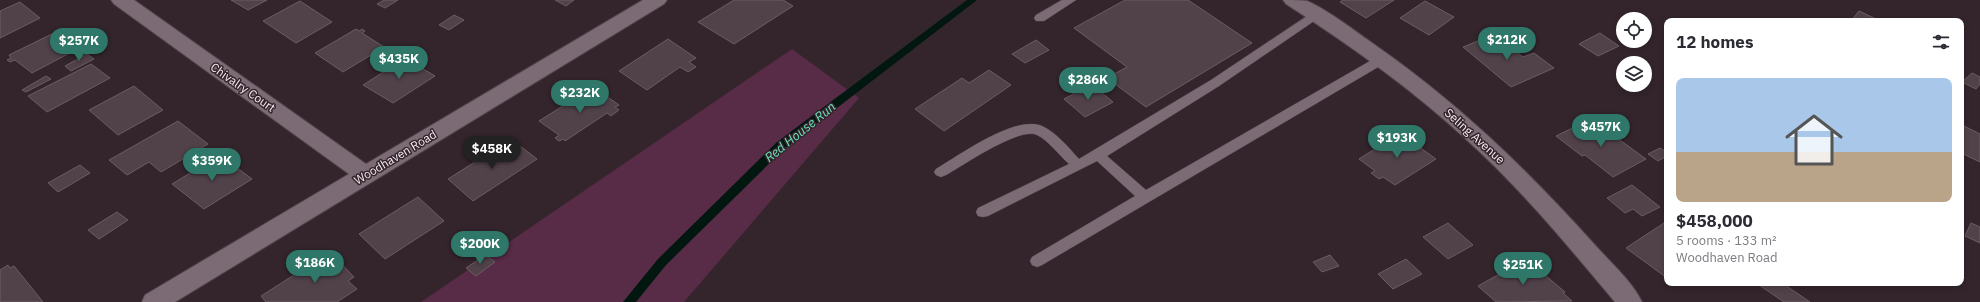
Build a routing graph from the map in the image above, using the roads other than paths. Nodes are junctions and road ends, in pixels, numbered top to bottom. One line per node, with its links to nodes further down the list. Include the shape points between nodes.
1 (121, 0): 11 (street, Chivalry Court)
2 (657, 0): 11 (street, Woodhaven Road)
3 (1070, 0): 6 (lane)
4 (1293, 0): 5 (street, Seling Avenue)
5 (1316, 14): 7 (street, Seling Avenue); 8 (lane, via 1215,84)
6 (1040, 18)
7 (1381, 60): 12 (lane); 16 (street, Seling Avenue, via 1458,120 1499,158)
8 (1098, 155): 9 (lane); 12 (lane)
9 (1078, 165): 10 (lane, via 1039,130 1024,129 1007,134); 13 (lane)
10 (942, 172)
11 (366, 175): 15 (street, Woodhaven Road)
12 (1145, 197): 14 (lane)
13 (983, 212)
14 (1037, 261)
15 (154, 302)
16 (1630, 302)

